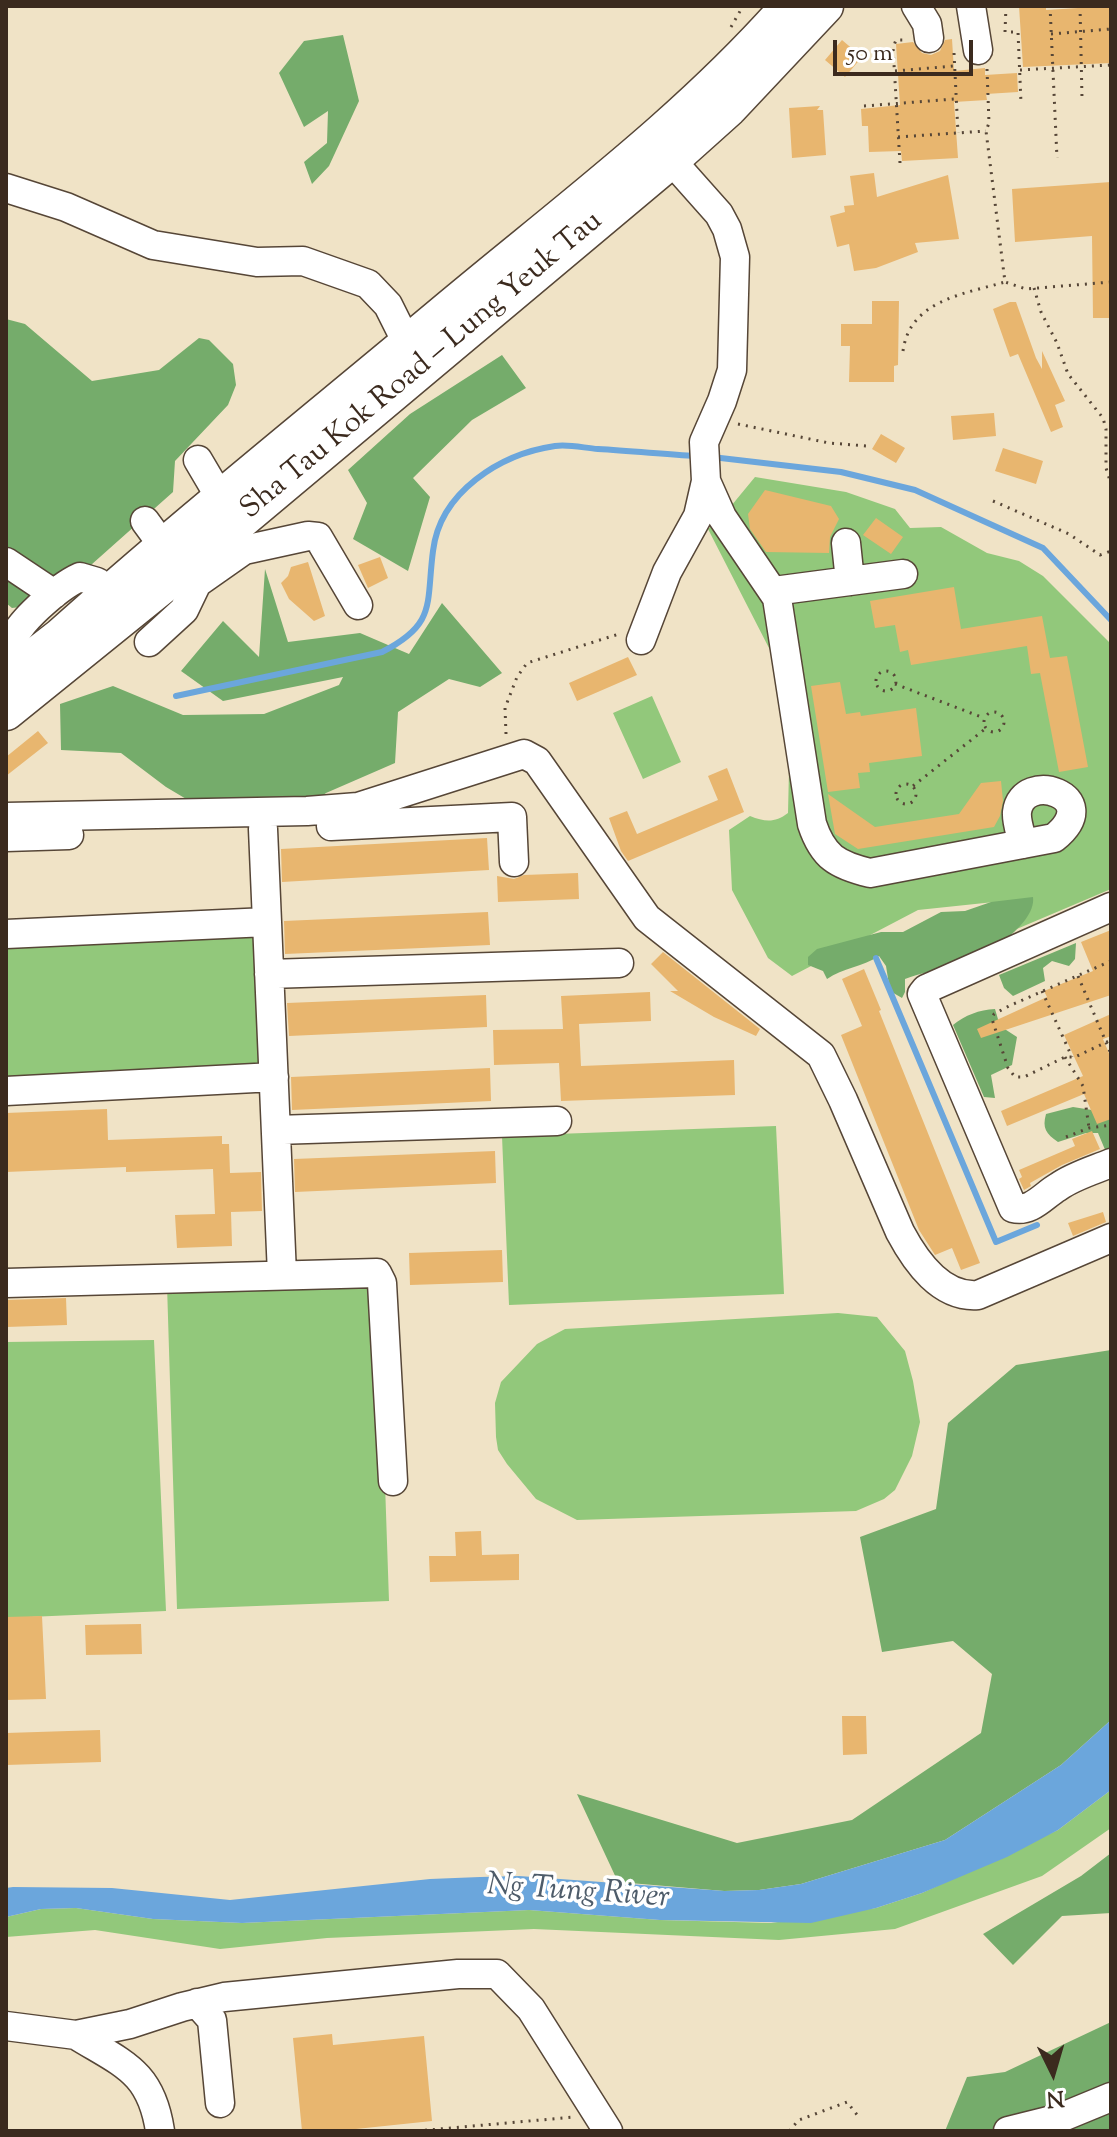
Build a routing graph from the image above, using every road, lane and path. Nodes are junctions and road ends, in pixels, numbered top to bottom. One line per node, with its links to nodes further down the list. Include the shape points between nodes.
1 (789, 6): 34 (main road, Sha Tau Kok Road – Lung Yeuk Tau, via 656,139)
2 (825, 6): 28 (main road, Sha Tau Kok Road – Lung Yeuk Tau, via 729,108)
3 (916, 6): 11 (street)
4 (971, 6): 12 (street)
5 (1006, 6): 17 (path, via 1005,32 1018,32)
6 (1050, 6): 10 (path)
7 (1080, 6): 9 (path)
8 (1111, 29): 9 (path)
9 (1081, 31): 10 (path); 15 (path)
10 (1051, 34): 16 (path)
11 (929, 38): 14 (path, via 949,36); 18 (path, via 896,40)
12 (978, 50): 24 (path, via 987,66)
13 (1111, 65): 15 (path)
14 (954, 66): 18 (path); 20 (path)
15 (1082, 67): 16 (path); 19 (path)
16 (1053, 68): 17 (path); 27 (path)
17 (1020, 70): 21 (path)
18 (895, 71): 22 (path)
19 (1082, 98)
20 (955, 99): 22 (path); 25 (path)
21 (1021, 103)
22 (897, 104): 23 (path); 26 (path)
23 (864, 106)
24 (986, 131): 25 (path); 31 (path)
25 (958, 133): 26 (path)
26 (898, 137): 29 (path)
27 (1057, 158)
28 (671, 160): 36 (street, via 719,214 735,257 732,370 722,401); 45 (main road, Sha Tau Kok Road – Lung Yeuk Tau)
29 (900, 163)
30 (6, 188): 34 (street, via 153,245 257,262 303,261 368,284)
31 (1005, 282): 33 (path); 35 (path, via 937,302 918,316)
32 (1111, 282): 33 (path)
33 (1034, 288): 40 (path, via 1068,374 1103,418)
34 (411, 339): 41 (main road, Sha Tau Kok Road – Lung Yeuk Tau)
35 (903, 351)
36 (724, 420): 37 (path); 39 (street, via 704,442)
37 (867, 446)
38 (198, 460): 41 (street)
39 (706, 481): 49 (street, via 722,517); 53 (street, via 698,516 667,572)
40 (1111, 484)
41 (221, 499): 45 (main road, Sha Tau Kok Road – Lung Yeuk Tau)
42 (993, 501): 44 (path, via 1069,534 1100,555)
43 (846, 543): 48 (street)
44 (1111, 551)
45 (172, 555): 51 (main road, Sha Tau Kok Road – Lung Yeuk Tau); 52 (street, via 318,537); 54 (street, via 184,610); 57 (main road, Sha Tau Kok Road – Lung Yeuk Tau)
46 (6, 562): 50 (street)
47 (903, 574): 48 (street)
48 (850, 581): 49 (street)
49 (774, 591): 65 (street, via 812,824 829,856 870,873)
50 (54, 594): 51 (street, via 80,577 97,582); 55 (street, via 12,640)
51 (106, 595): 55 (main road, Sha Tau Kok Road – Lung Yeuk Tau)
52 (358, 605)
53 (643, 634): 60 (path, via 527,663 505,708)
54 (149, 642)
55 (11, 675)
56 (895, 684): 56 (path, via 882,690 876,677 887,670); 58 (path)
57 (6, 712)
58 (984, 718): 58 (path, via 999,713 1004,725 991,732)
59 (985, 729): 61 (path)
60 (509, 759): 62 (street, via 358,807); 87 (street, via 524,754 537,761 647,918 821,1055 900,1232 944,1288 978,1295)
61 (913, 786): 61 (path, via 915,800 900,802 899,787)
62 (6, 817)
63 (263, 829): 64 (street); 66 (street, via 512,817); 68 (street)
64 (6, 837)
65 (1023, 844)
66 (514, 862)
67 (1111, 907): 86 (street, via 922,994 1013,1208 1041,1201 1059,1186)
68 (267, 922): 69 (street); 72 (street)
69 (6, 934)
70 (1111, 961): 73 (path)
71 (619, 963): 72 (street)
72 (269, 974): 79 (street)
73 (1078, 976): 74 (path); 75 (path)
74 (1042, 991): 77 (path, via 994,1014 1008,1068 1015,1077 1024,1077); 78 (path)
75 (1109, 1041): 76 (path); 78 (path)
76 (1111, 1054)
77 (1065, 1057): 78 (path); 83 (path, via 1083,1086)
78 (1072, 1057)
79 (274, 1077): 80 (street); 84 (street)
80 (6, 1091)
81 (557, 1121): 84 (street)
82 (1111, 1125): 83 (path)
83 (1089, 1128): 85 (path)
84 (276, 1130): 88 (street)
85 (1066, 1137)
86 (1111, 1163)
87 (1111, 1238)
88 (282, 1275): 89 (street); 90 (street, via 371,1272 381,1277)
89 (6, 1283)
90 (393, 1481)
91 (197, 2003): 93 (street); 95 (street, via 212,2020); 97 (street, via 442,1975 497,1974 531,2009)
92 (6, 2026): 93 (street)
93 (76, 2035): 98 (street, via 144,2084)
94 (1111, 2097): 101 (street)
95 (220, 2103)
96 (858, 2116): 100 (path, via 847,2102 799,2120)
97 (603, 2123): 99 (path)
98 (160, 2131)
99 (417, 2131)
100 (789, 2131)
101 (1008, 2131)

